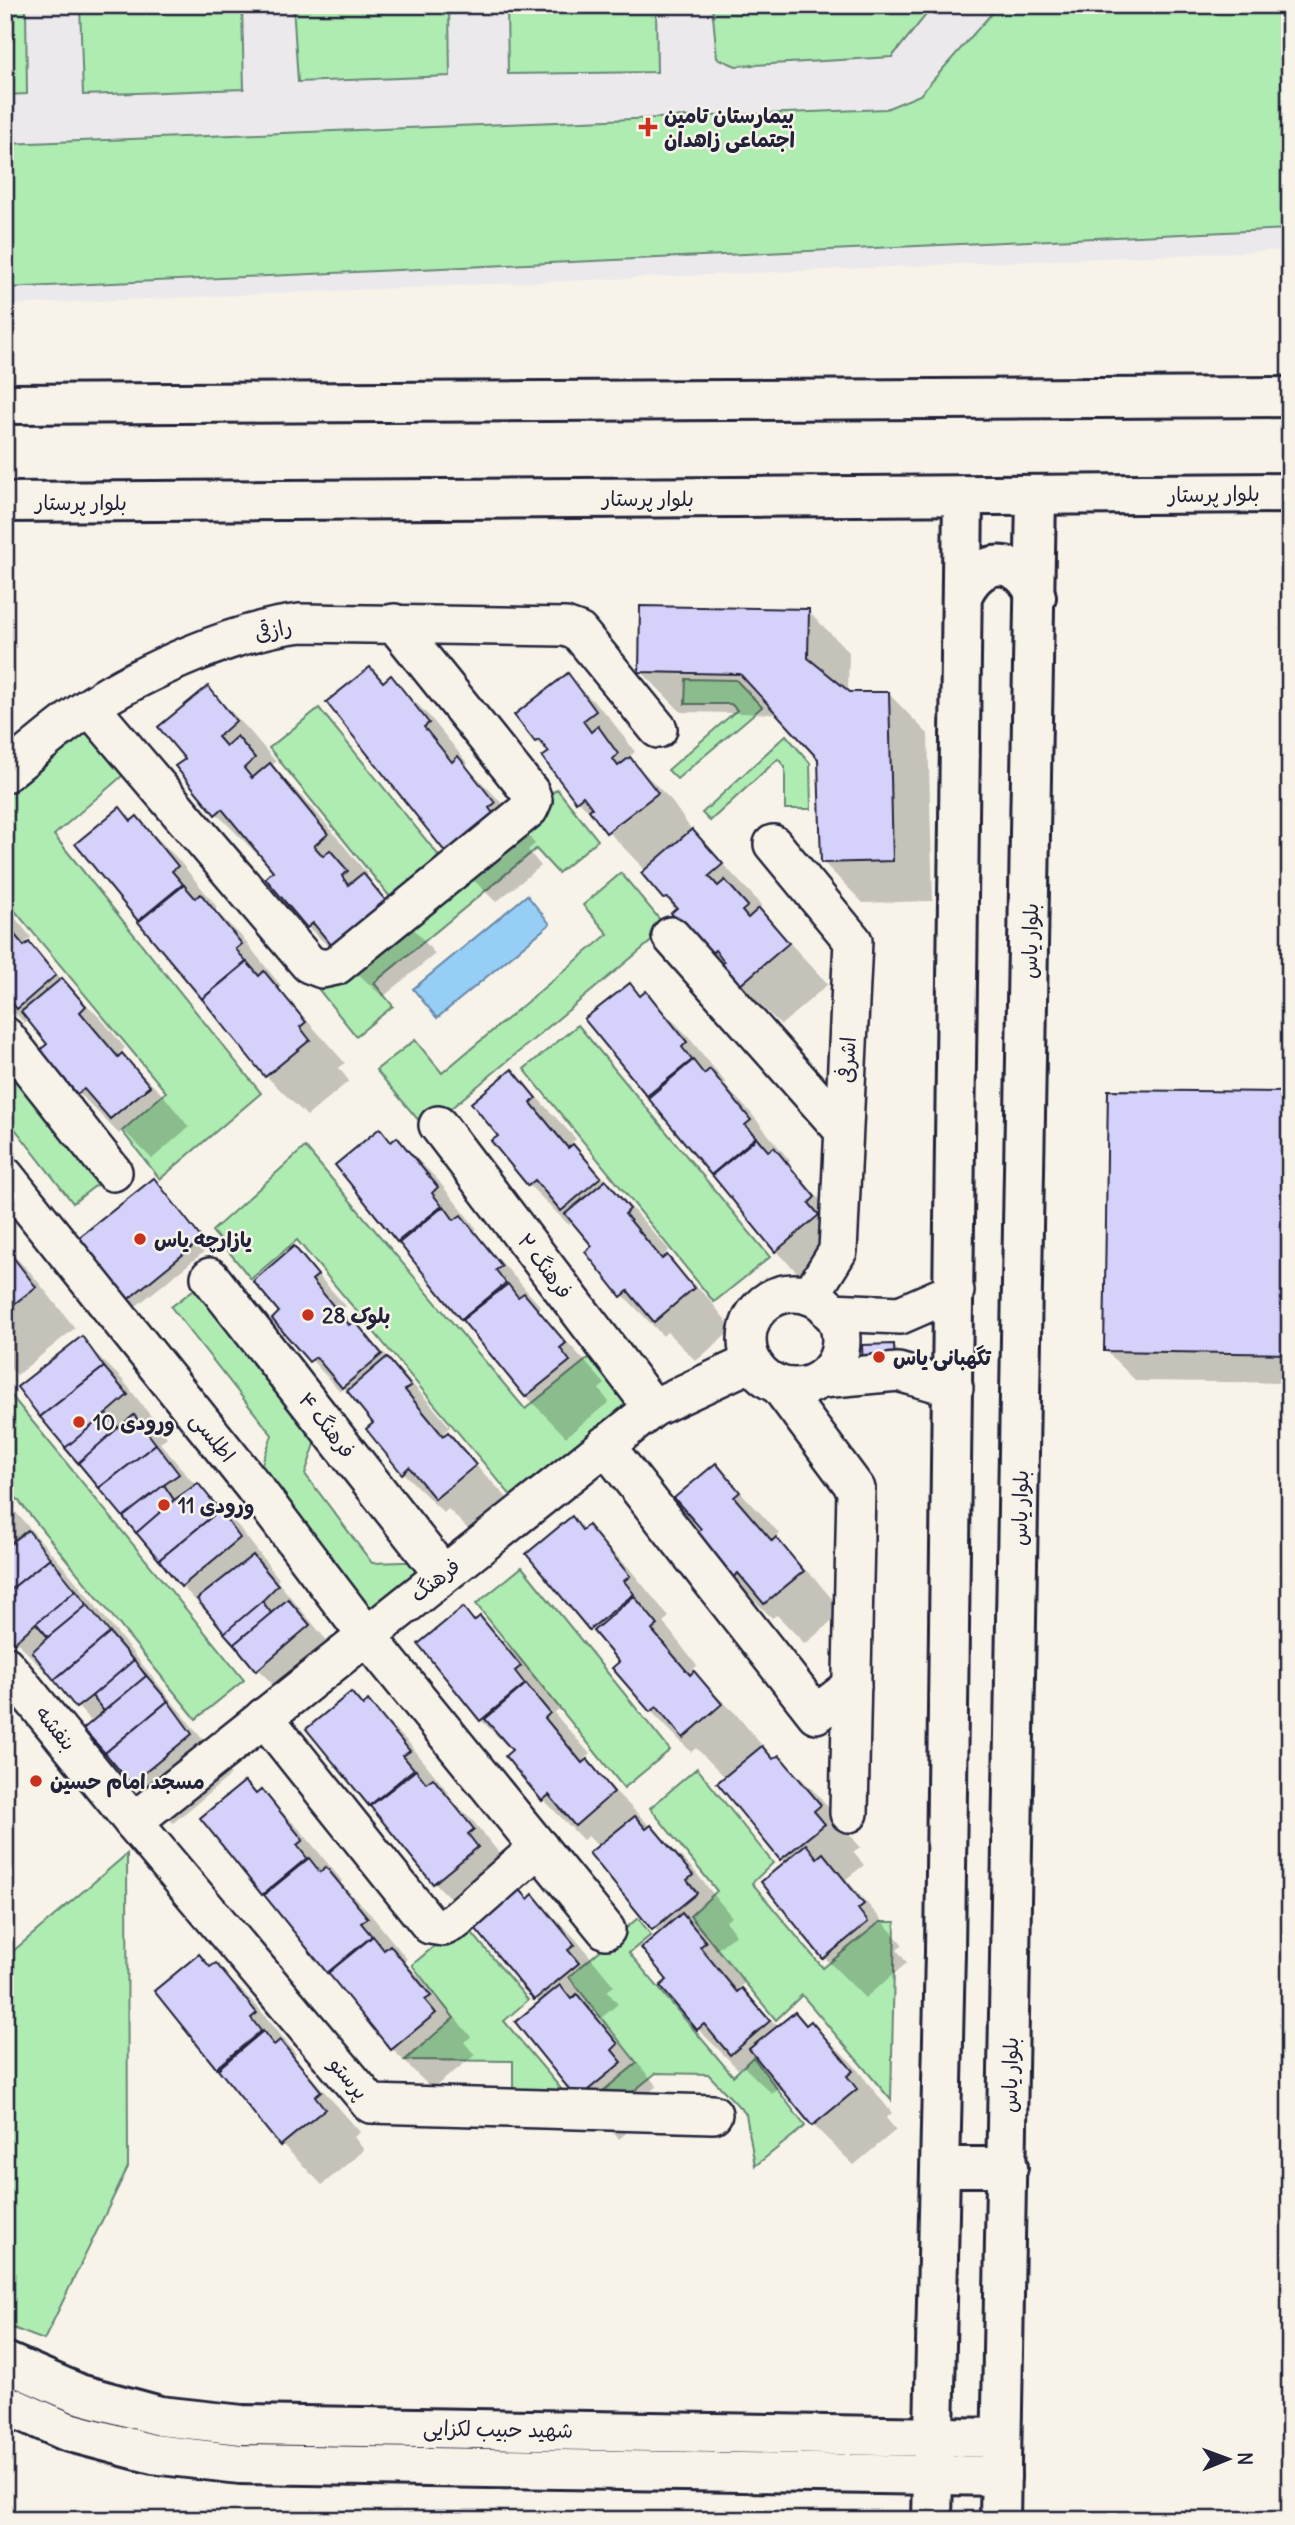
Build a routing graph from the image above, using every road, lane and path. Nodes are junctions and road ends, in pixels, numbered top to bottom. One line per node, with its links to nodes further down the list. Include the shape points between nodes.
1 (1290, 397): 2 (main road)
2 (5, 404)
3 (1290, 493): 5 (main road, بلوار پرستار)
4 (963, 496): 5 (main road, بلوار پرستار); 6 (main road, بلوار پرستار); 7 (main road)
5 (1037, 496): 8 (main road, بلوار یاس)
6 (5, 502)
7 (964, 592): 8 (main road, via 971,580 995,565 1021,573); 21 (main road)
8 (1036, 597): 39 (main road, بلوار یاس)
9 (394, 623): 10 (street, رازقی, via 277,626 189,655); 10 (street, via 533,800 529,809 336,966 322,969 309,964); 11 (street, رازقی, via 565,627 579,632)
10 (90, 707): 12 (street, رازقی)
11 (659, 729)
12 (5, 773)
13 (773, 844): 17 (street, اشرفی, via 853,941)
14 (671, 936): 17 (street)
15 (5, 1036): 18 (street)
16 (438, 1125): 26 (street, فرهنگ ۲)
17 (844, 1130): 22 (street, اشرفی, via 838,1251)
18 (113, 1172)
19 (5, 1175): 29 (street, اطلسی)
20 (210, 1278): 28 (street, فرهنگ ۴)
21 (955, 1291): 22 (street, via 900,1315); 25 (main road)
22 (820, 1304): 23 (street, via 794,1293 764,1304 754,1316 747,1346); 24 (street, via 838,1323 839,1354)
23 (765, 1373): 24 (street, via 801,1387); 26 (street, فرهنگ); 31 (street, via 856,1489)
24 (822, 1379): 25 (street, via 898,1372)
25 (954, 1388): 38 (main road)
26 (653, 1408): 27 (street, فرهنگ)
27 (605, 1445): 28 (street, فرهنگ); 31 (street, via 817,1714)
28 (443, 1574): 29 (street, فرهنگ)
29 (366, 1635): 32 (street, فرهنگ); 35 (street, اطلسی)
30 (5, 1665): 34 (street, بنفشه)
31 (852, 1686): 33 (street)
32 (264, 1717): 34 (street, فرهنگ); 35 (street, via 430,1924 443,1927 455,1921)
33 (849, 1813)
34 (133, 1822): 37 (street, پرستو, via 372,2104)
35 (539, 1847): 36 (street, اطلسی)
36 (606, 1930)
37 (713, 2114)
38 (942, 2167): 39 (main road); 42 (main road)
39 (1008, 2167): 43 (main road, بلوار یاس)
40 (5, 2362): 42 (main road, شهید حبیب لکزایی, via 79,2395 160,2416 242,2425)
41 (5, 2404): 44 (main road, شهید حبیب لکزایی, via 66,2431 153,2454 240,2463)
42 (935, 2437): 43 (main road, شهید حبیب لکزایی); 44 (main road)
43 (1001, 2438): 45 (main road, بلوار یاس)
44 (933, 2475): 45 (main road, شهید حبیب لکزایی); 46 (main road)
45 (1001, 2476): 47 (main road, بلوار یاس)
46 (932, 2520)
47 (1000, 2520)

